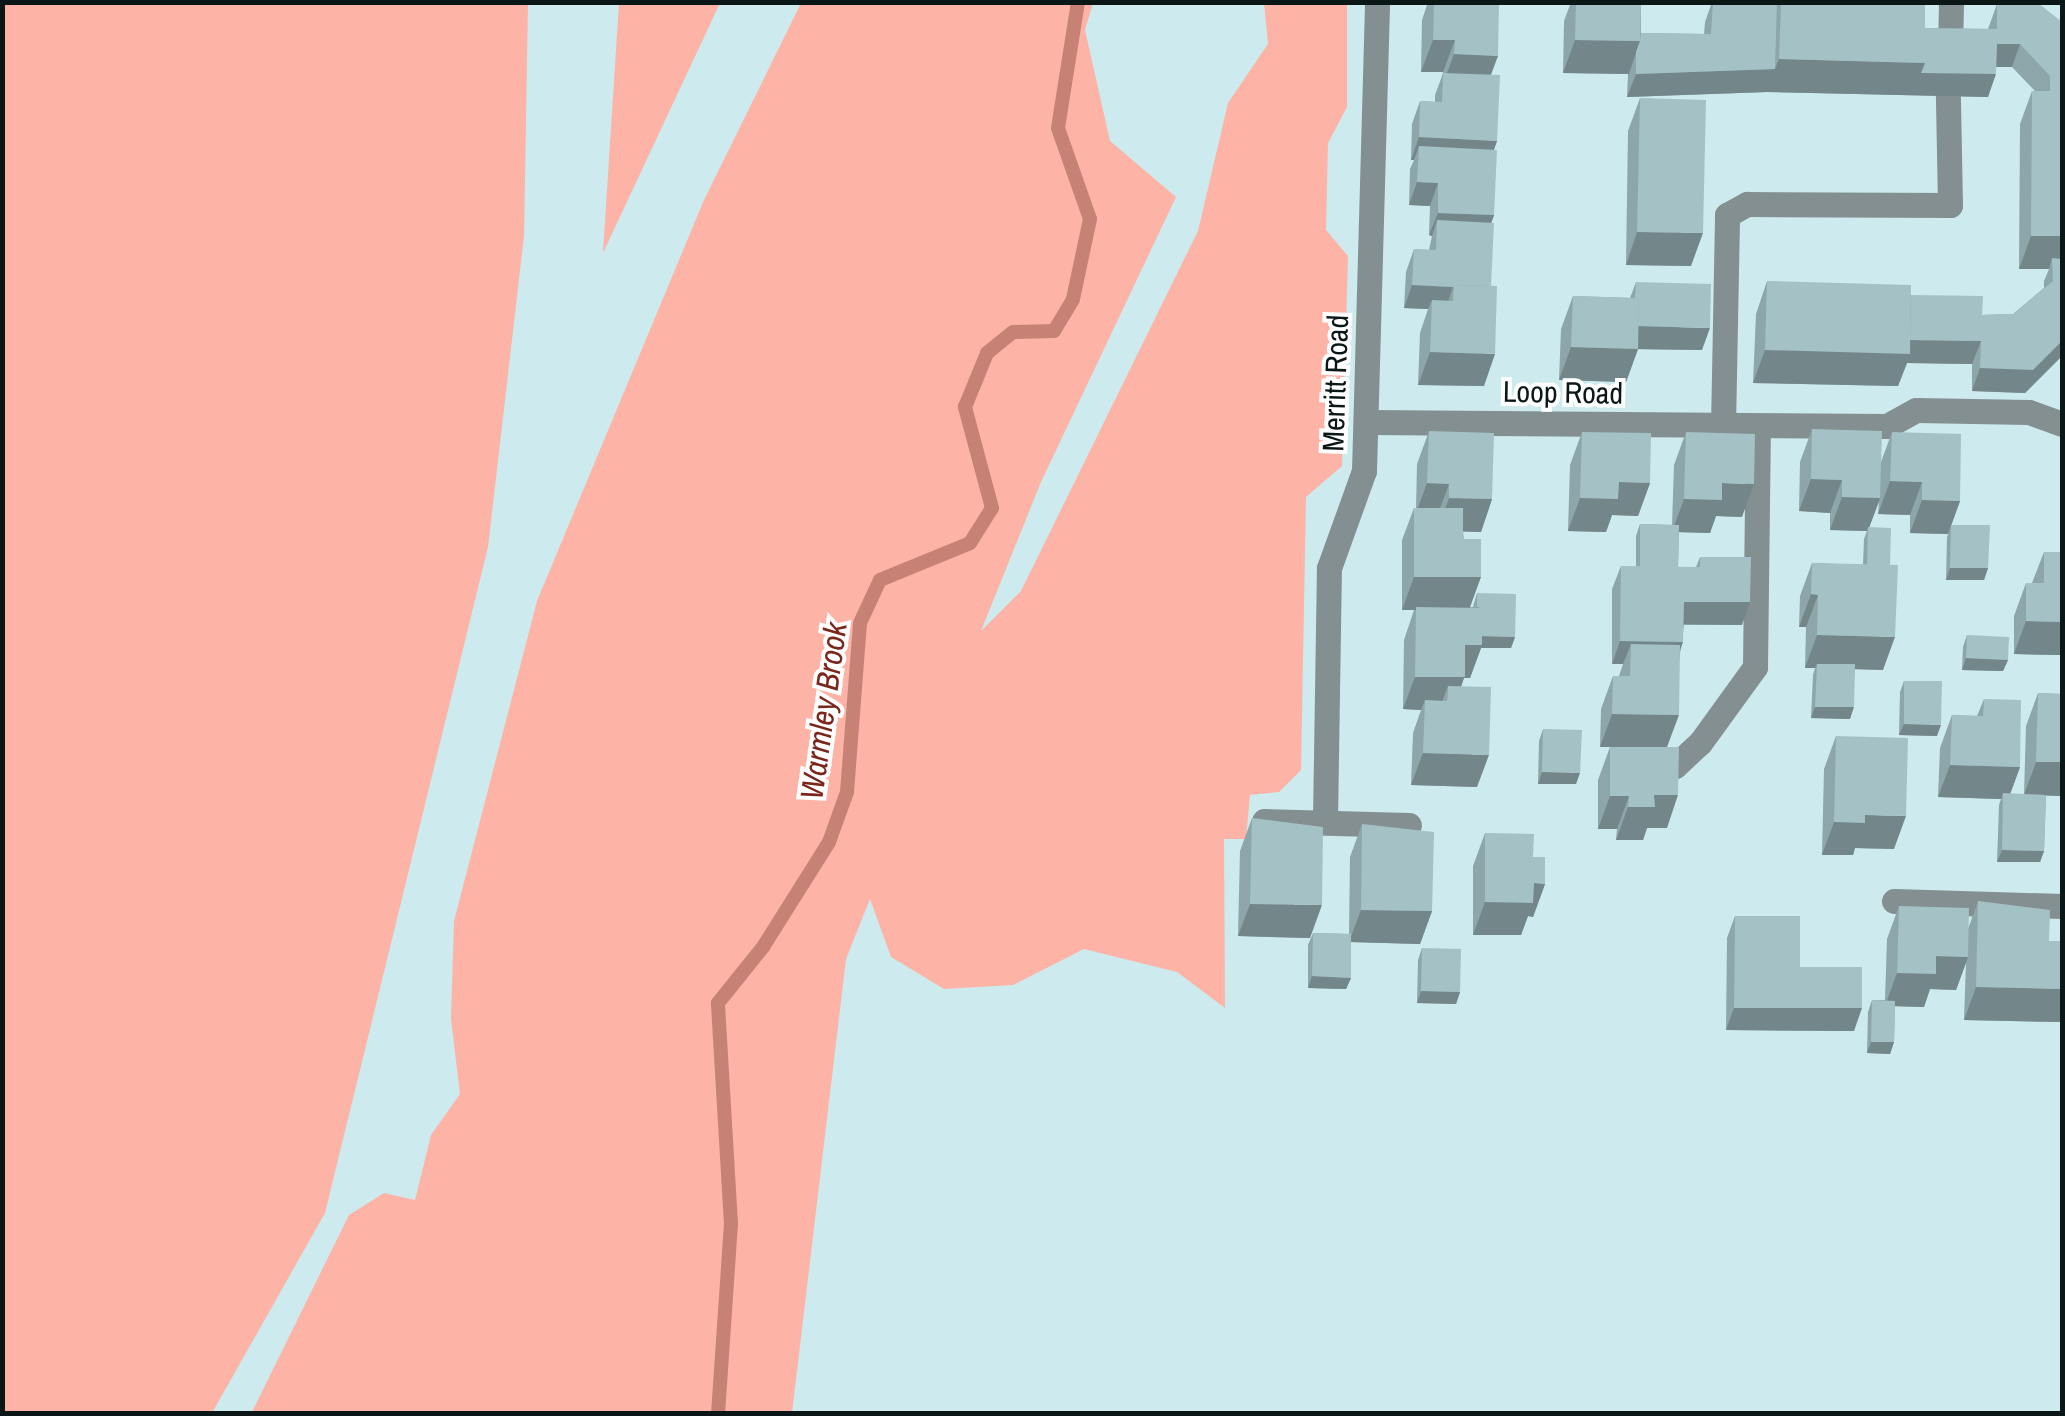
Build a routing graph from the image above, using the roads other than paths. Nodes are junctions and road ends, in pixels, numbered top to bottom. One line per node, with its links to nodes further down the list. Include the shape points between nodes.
1 (1377, 2): 5 (street, Merritt Road)
2 (1951, 2): 3 (street)
3 (1950, 51)
4 (1948, 96): 7 (street, via 1950,205 1746,204 1726,215)
5 (1367, 422): 7 (street, Loop Road); 10 (street, Merritt Road, via 1364,471 1329,568)
6 (2062, 424): 8 (street, Loop Road, via 2029,412 1916,410 1887,426)
7 (1723, 427): 8 (street, Loop Road)
8 (1758, 428): 9 (street, via 1755,667 1700,743 1675,766)
9 (1655, 766)
10 (1325, 820): 11 (street); 12 (street)
11 (1264, 821)
12 (1409, 825)
13 (1894, 901): 14 (street)
14 (2062, 906)

